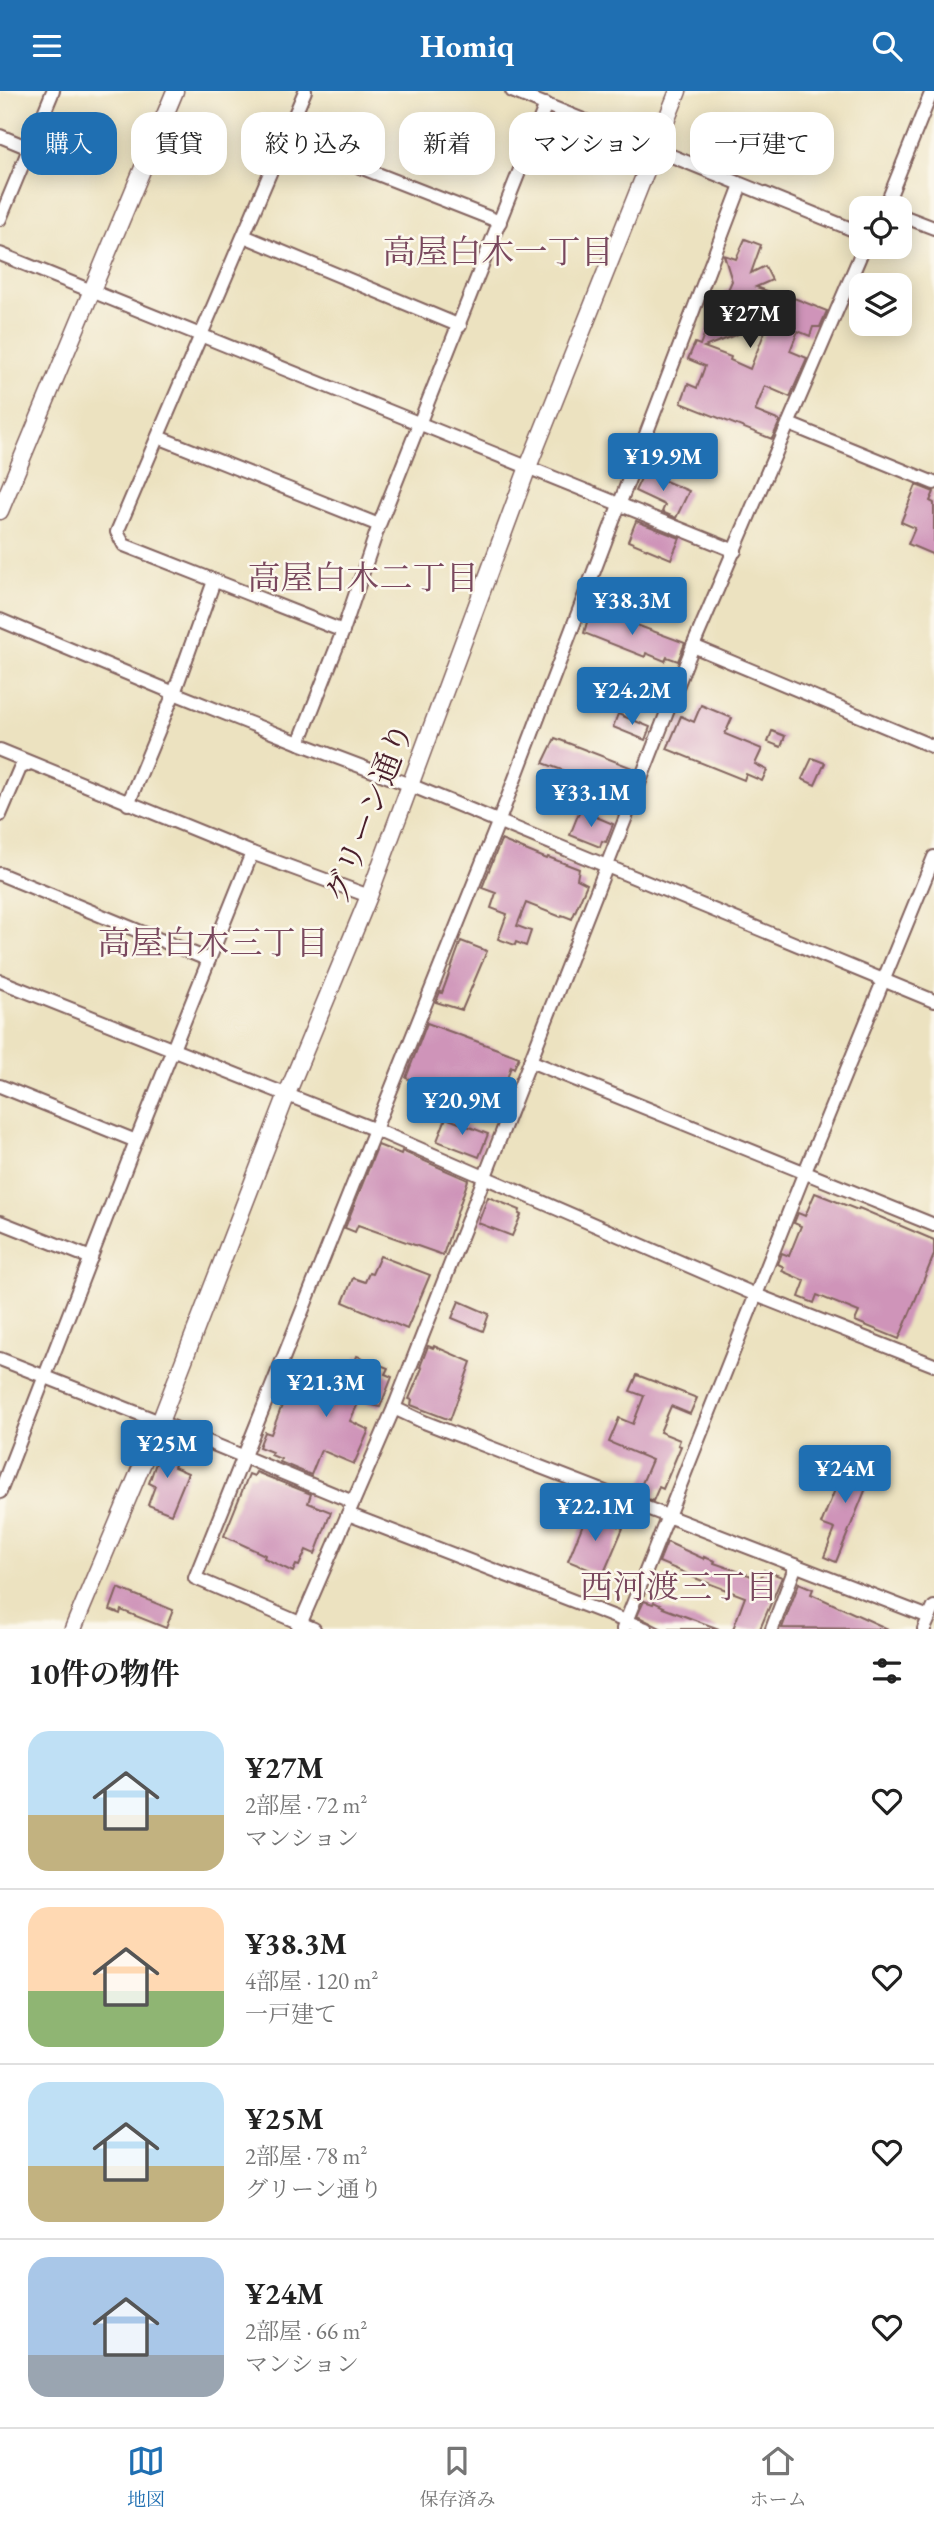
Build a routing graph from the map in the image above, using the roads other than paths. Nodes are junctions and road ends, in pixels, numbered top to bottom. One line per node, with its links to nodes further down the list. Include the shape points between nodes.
1 (53, 91): 8 (street)
2 (175, 91): 29 (street)
3 (305, 91): 9 (street)
4 (512, 91): 7 (street)
5 (678, 91): 11 (street, グリーン通り)
6 (932, 91): 20 (street)
7 (546, 104): 10 (street); 23 (street)
8 (44, 112)
9 (297, 112)
10 (566, 112)
11 (670, 112)
12 (0, 136): 13 (street)
13 (21, 145)
14 (676, 157): 19 (street)
15 (21, 168): 21 (street)
16 (270, 175): 26 (street)
17 (380, 175): 23 (street)
18 (644, 175): 35 (street, グリーン通り)
19 (741, 185): 24 (street); 37 (street)
20 (890, 196)
21 (0, 219)
22 (912, 220): 25 (street)
23 (500, 222): 30 (street)
24 (849, 228)
25 (934, 228)
26 (244, 236): 30 (street); 31 (street)
27 (0, 254): 29 (street)
28 (859, 259): 33 (street)
29 (92, 291): 31 (street); 38 (street)
30 (460, 325): 32 (street)
31 (203, 335): 32 (street); 34 (street)
32 (419, 424): 35 (street); 39 (street)
33 (789, 424): 36 (street); 40 (street)
34 (158, 437): 39 (street); 41 (street, via 117,532 124,545)
35 (528, 467): 37 (street); 50 (street, グリーン通り)
36 (934, 483)
37 (618, 504): 40 (street); 53 (street)
38 (0, 511)
39 (379, 525): 43 (street)
40 (735, 551): 44 (street)
41 (214, 581): 43 (street); 45 (street)
42 (0, 619): 45 (street)
43 (343, 631): 46 (street)
44 (693, 646): 47 (street); 56 (street)
45 (174, 693): 46 (street); 51 (street)
46 (299, 743): 50 (street)
47 (934, 747)
48 (0, 750): 49 (street)
49 (30, 763): 51 (street); 52 (street, via 20,768)
50 (410, 785): 53 (street); 58 (street, グリーン通り)
51 (128, 804): 54 (street)
52 (0, 815)
53 (498, 823): 56 (street); 67 (street)
54 (252, 853): 58 (street); 59 (street)
55 (934, 857): 61 (street)
56 (607, 866): 61 (street); 64 (street)
57 (0, 874): 59 (street)
58 (369, 896): 66 (street, グリーン通り)
59 (209, 960): 63 (street)
60 (0, 981): 63 (street)
61 (883, 981): 62 (street); 69 (street)
62 (934, 1000)
63 (173, 1051): 66 (street); 68 (street)
64 (530, 1061): 69 (street); 70 (street)
65 (0, 1086): 68 (street)
66 (287, 1094): 67 (street); 79 (street, グリーン通り)
67 (376, 1130): 70 (street); 80 (street)
68 (136, 1140): 73 (street)
69 (804, 1174): 72 (street); 74 (street)
70 (486, 1179): 74 (street); 78 (street)
71 (0, 1222): 73 (street)
72 (934, 1225)
73 (91, 1258): 77 (street)
74 (756, 1295): 76 (street); 83 (street)
75 (0, 1359): 77 (street)
76 (934, 1364)
77 (45, 1375): 79 (street); 81 (street)
78 (394, 1408): 82 (street); 83 (street)
79 (160, 1422): 80 (street); 88 (street, グリーン通り)
80 (245, 1457): 82 (street); 87 (street, via 195,1578)
81 (0, 1492)
82 (351, 1508): 86 (street); 87 (street)
83 (669, 1516): 84 (street); 86 (street)
84 (796, 1565): 85 (street); 91 (street)
85 (929, 1618)
86 (624, 1625): 90 (street)
87 (299, 1626): 89 (street)
88 (73, 1629)
89 (314, 1629)
90 (646, 1629)
91 (772, 1629)

